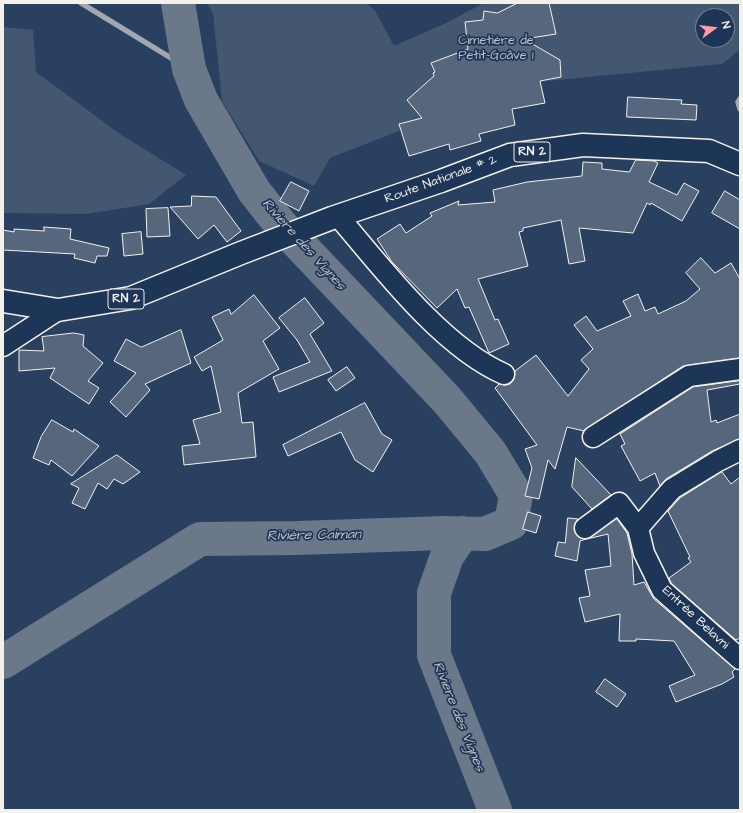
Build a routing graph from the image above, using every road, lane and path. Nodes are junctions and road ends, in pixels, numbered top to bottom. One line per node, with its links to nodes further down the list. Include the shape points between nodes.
1 (740, 164): 2 (main road, Route Nationale # 2 / RN 2, via 709,151 583,145 510,155)
2 (335, 217): 4 (main road, RN 2, via 130,298); 7 (street, via 450,338 487,367)
3 (3, 301): 4 (main road, RN 2)
4 (58, 310): 5 (street)
5 (3, 346)
6 (740, 369): 8 (street, via 689,376)
7 (504, 374)
8 (593, 437)
9 (740, 450): 11 (street, via 672,489)
10 (585, 528): 11 (street, via 619,503)
11 (638, 528): 12 (street, Entrée Belavni, via 644,553 662,590)
12 (740, 660)

